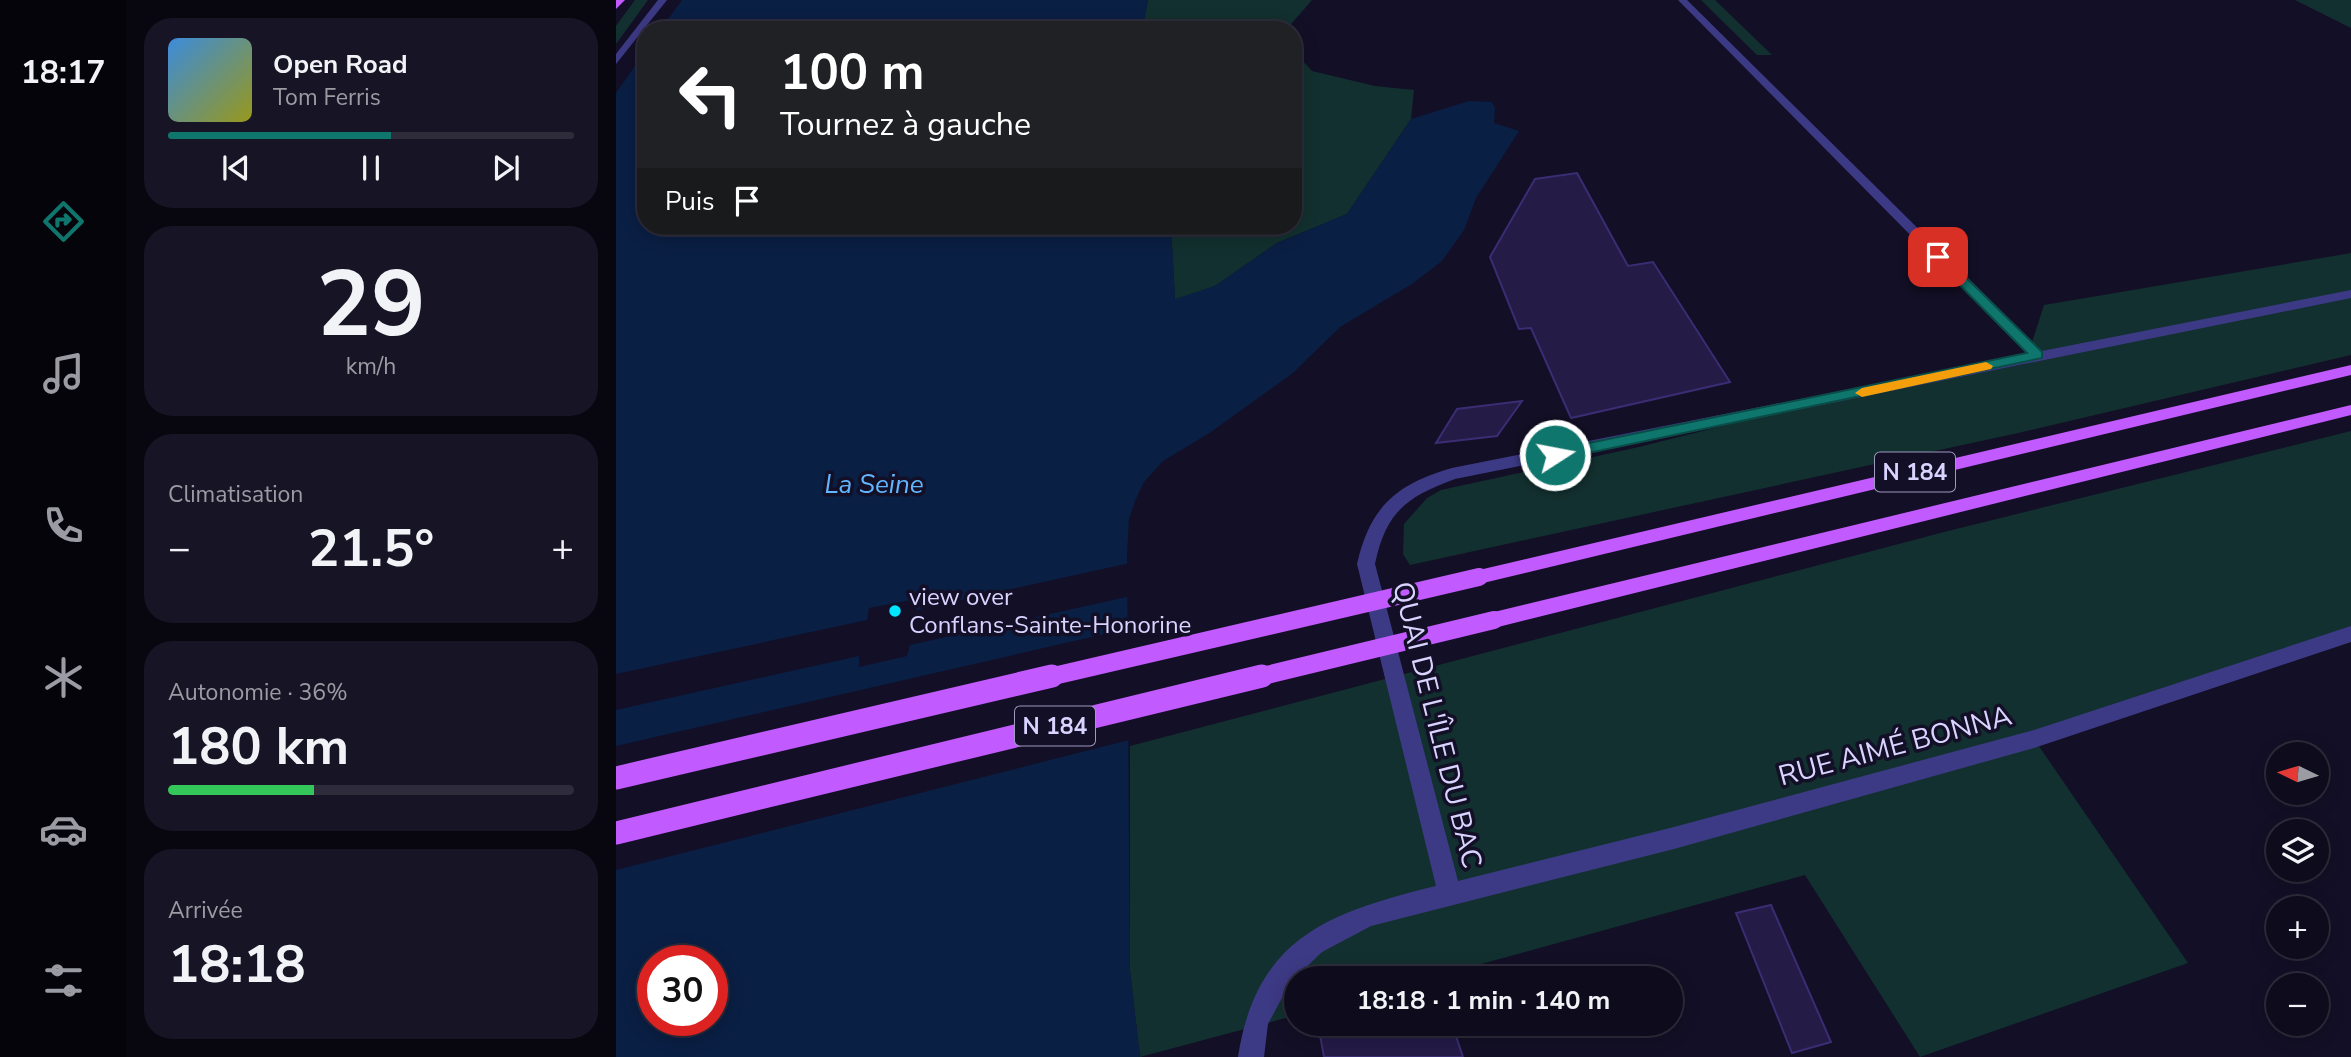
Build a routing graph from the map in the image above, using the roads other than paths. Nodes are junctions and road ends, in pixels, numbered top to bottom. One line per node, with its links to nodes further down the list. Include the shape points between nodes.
1 (621, 0): 4 (main road)
2 (663, 0): 5 (street)
3 (1682, 0): 9 (street)
4 (616, 6)
5 (647, 21)
6 (637, 34): 7 (street)
7 (616, 61)
8 (2351, 294): 9 (street)
9 (2037, 355): 15 (street, QUAI DE L'ÎLE DU BAC, via 1452,474 1397,500 1377,524 1366,564)
10 (2351, 370): 13 (main road, N 184, bridge)
11 (2351, 410): 14 (main road, N 184, bridge)
12 (2351, 634): 15 (street, RUE AIMÉ BONNA, via 2034,739 1674,838)
13 (616, 778)
14 (616, 833)
15 (1448, 893): 16 (street, QUAI DE L'ÎLE DU BAC, via 1368,915 1313,943 1281,974 1270,992 1256,1022)
16 (1251, 1057)

